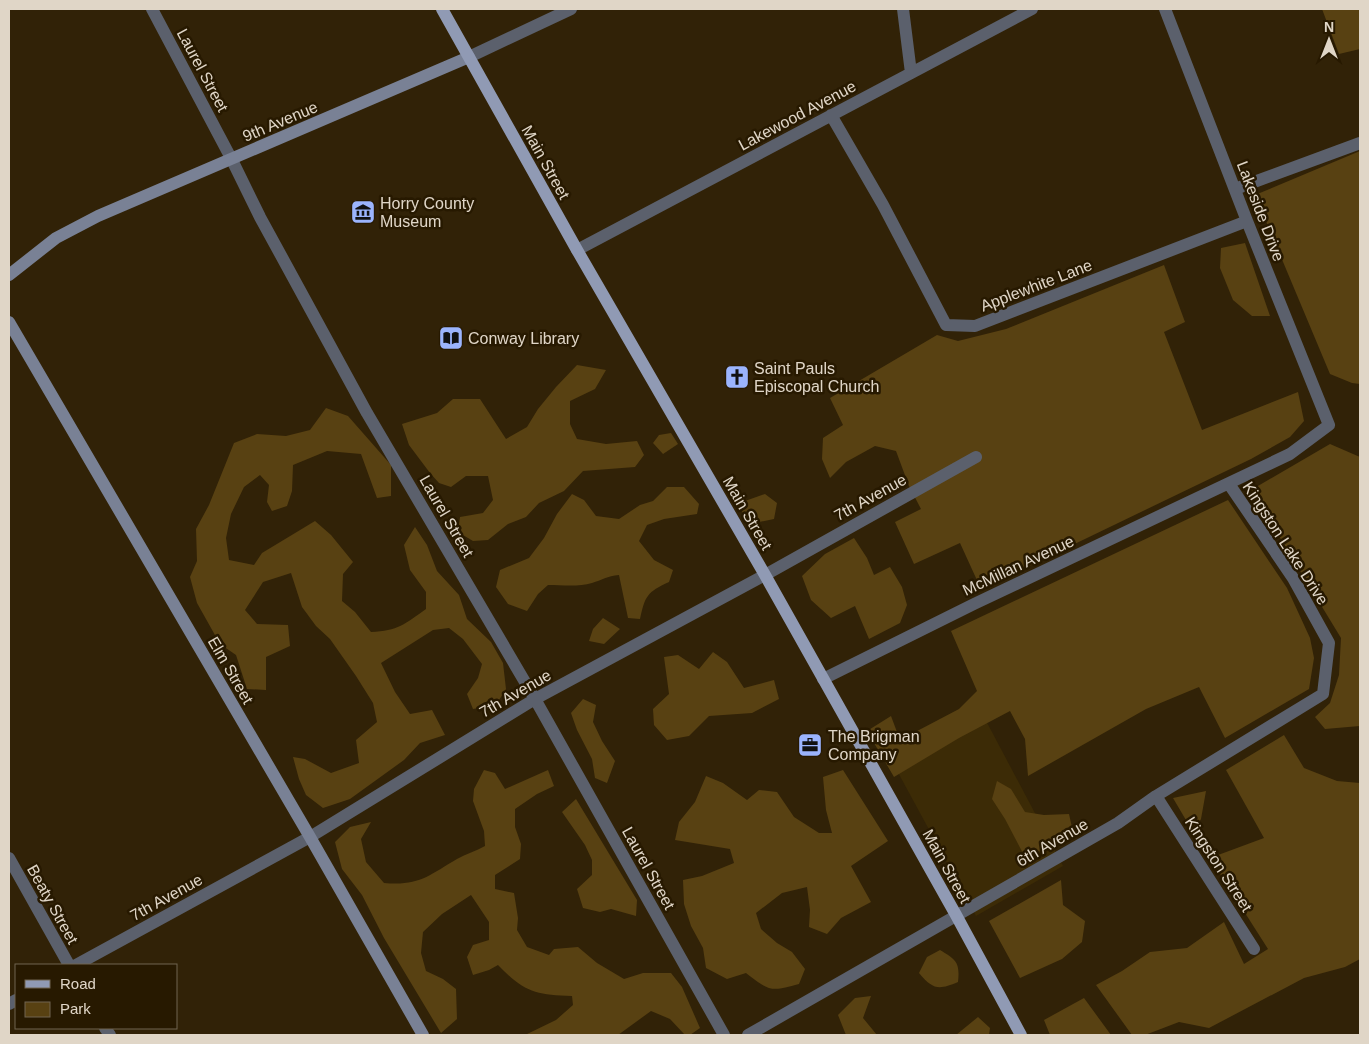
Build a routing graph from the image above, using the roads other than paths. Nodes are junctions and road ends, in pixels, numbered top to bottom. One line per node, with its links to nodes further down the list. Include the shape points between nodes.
1 (152, 9): 11 (street, Laurel Street)
2 (442, 9): 7 (main road, Main Street)
3 (571, 9): 7 (street, 9th Avenue)
4 (903, 9): 8 (street)
5 (1032, 9): 8 (street, Lakewood Avenue)
6 (1164, 9): 12 (street, Lakeside Drive)
7 (469, 57): 11 (street, 9th Avenue); 14 (main road, Main Street)
8 (911, 73): 9 (street, Lakewood Avenue)
9 (831, 115): 13 (street, Applewhite Lane, via 946,325 975,326); 14 (street, Lakewood Avenue)
10 (1360, 143): 12 (street)
11 (232, 160): 15 (street, 9th Avenue, via 98,216 56,238); 23 (street, Laurel Street, via 367,412)
12 (1235, 189): 13 (street, Lakeside Drive)
13 (1247, 221): 17 (street, Lakeside Drive)
14 (577, 250): 20 (main road, Main Street)
15 (9, 275)
16 (9, 322): 25 (street, Elm Street)
17 (1329, 425): 19 (street, Kingston Lake Drive, via 1290,454)
18 (976, 457): 20 (street, 7th Avenue)
19 (1229, 484): 21 (street, Kingston Lake Drive, via 1293,578); 22 (street, McMillan Avenue)
20 (765, 575): 22 (main road, Main Street); 23 (street, 7th Avenue)
21 (1329, 643): 24 (street, 6th Avenue, via 1323,694)
22 (823, 679): 27 (main road, Main Street)
23 (535, 699): 25 (street, 7th Avenue); 32 (street, Laurel Street)
24 (1156, 796): 27 (street, 6th Avenue, via 1118,823); 28 (street, Kingston Street)
25 (310, 836): 30 (street, 7th Avenue); 31 (street, Elm Street)
26 (9, 858): 29 (street, Beaty Street)
27 (956, 915): 33 (street, 6th Avenue); 34 (main road, Main Street)
28 (1254, 949)
29 (68, 964)
30 (78, 964)
31 (423, 1035)
32 (724, 1035)
33 (748, 1035)
34 (1021, 1035)

